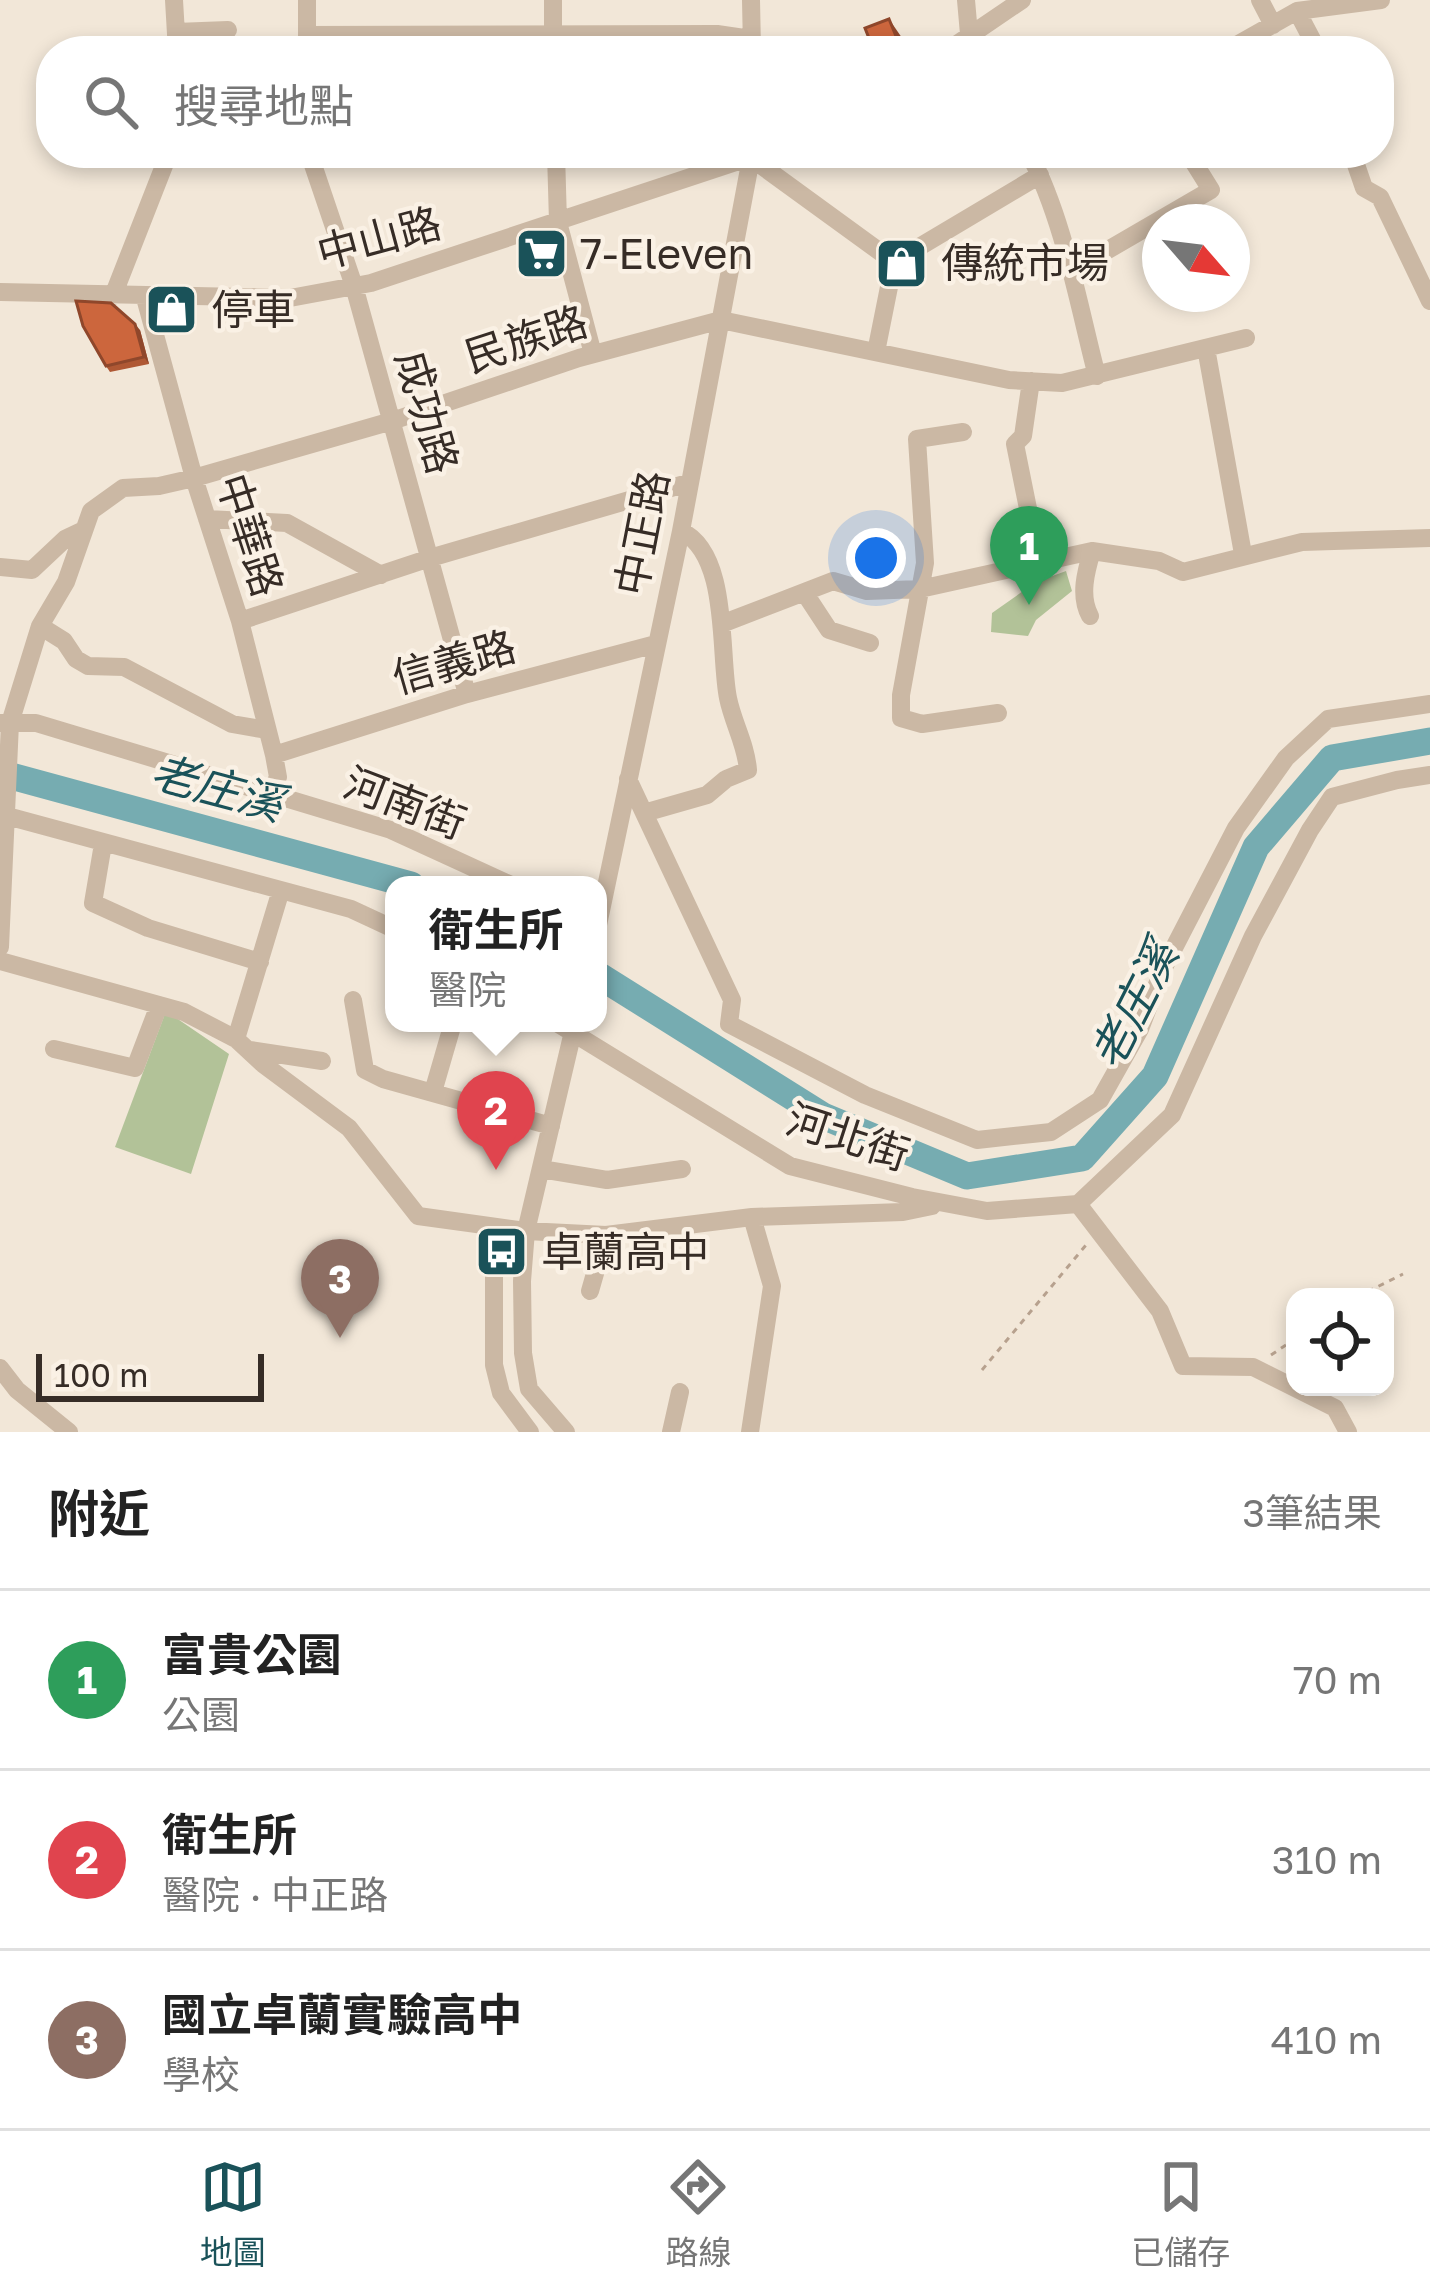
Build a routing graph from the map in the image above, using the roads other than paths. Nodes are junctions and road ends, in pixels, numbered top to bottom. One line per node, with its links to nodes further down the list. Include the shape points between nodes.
1 (174, 0): 12 (street)
2 (308, 0): 14 (street)
3 (553, 0): 15 (street)
4 (751, 0): 18 (street)
5 (966, 0): 19 (street)
6 (1022, 0): 20 (street)
7 (1260, 0): 10 (street)
8 (1381, 0): 9 (street)
9 (1297, 11): 10 (street); 22 (street)
10 (1273, 25): 21 (street)
11 (228, 30): 13 (street)
12 (176, 36)
13 (202, 36)
14 (307, 36)
15 (552, 36)
16 (684, 36): 17 (street)
17 (723, 36)
18 (751, 36)
19 (971, 36)
20 (980, 36)
21 (1253, 36)
22 (1310, 36)
23 (163, 168): 38 (street)
24 (314, 168): 36 (street, 成功路)
25 (556, 168): 33 (street)
26 (717, 168): 33 (street, 中山路)
27 (752, 168): 41 (street, 中正路)
28 (772, 168): 34 (street)
29 (1036, 168): 32 (street)
30 (1197, 168): 35 (street, via 1210,190)
31 (1357, 168): 40 (street, via 1364,188 1380,197)
32 (1040, 175): 34 (street); 35 (street)
33 (558, 222): 36 (street, 中山路); 45 (street)
34 (894, 262): 44 (street)
35 (1070, 272): 46 (street)
36 (354, 286): 39 (street, 中山路, via 290,298); 48 (street, 成功路)
37 (0, 292): 38 (street, 中山路)
38 (112, 296): 39 (street, 中山路)
39 (145, 298): 50 (street, 中華路)
40 (1430, 301)
41 (722, 320): 44 (street, 民族路); 45 (street, 民族路); 51 (street, 中正路)
42 (1246, 338): 43 (street, 民族路)
43 (1206, 348): 46 (street, 民族路); 57 (street)
44 (876, 352): 47 (street, 民族路)
45 (592, 354): 48 (street, 民族路)
46 (1097, 376): 47 (street, 民族路)
47 (1031, 381): 59 (street, via 1015,444)
48 (392, 422): 50 (street, 民族路); 58 (street, 成功路)
49 (962, 432): 62 (street, via 917,439)
50 (194, 478): 52 (street, 中華路); 53 (street, 民族路, via 123,488 91,511)
51 (688, 483): 54 (street, 中正路); 58 (street)
52 (207, 519): 61 (street, via 287,523); 65 (street, 中華路)
53 (84, 530): 60 (street, via 32,570); 67 (street)
54 (682, 531): 66 (street, via 701,550); 69 (street, 中正路)
55 (1430, 538): 57 (street, via 1302,542)
56 (1092, 551): 57 (street, via 1159,560 1183,572); 59 (street); 64 (street, via 1085,575)
57 (1243, 554)
58 (430, 559): 61 (street); 70 (street, 成功路)
59 (1039, 563): 62 (street)
60 (0, 567)
61 (381, 575): 65 (street)
62 (920, 589): 63 (street, via 867,591 832,581); 72 (street, via 902,718 922,724)
63 (804, 592): 66 (street); 68 (street, via 829,630)
64 (1090, 616)
65 (240, 621): 74 (street, 中華路)
66 (724, 623): 79 (street, via 728,697 748,770 707,795)
67 (40, 626): 73 (street); 74 (street, via 88,667 124,667 232,724)
68 (870, 643)
69 (656, 644): 70 (street, 信義路); 77 (street, 中正路)
70 (467, 694): 75 (street, 信義路)
71 (1430, 704): 79 (street, via 1328,719 1286,758 1236,828 1100,1100 1051,1132 977,1140 865,1095 728,1024 732,1000)
72 (998, 713)
73 (5, 723): 78 (street, 河南街, via 36,723); 80 (street)
74 (267, 730): 75 (street, 中華路)
75 (274, 755): 78 (street, 中華路, via 278,777)
76 (1430, 776): 102 (street, via 1332,797 1253,936 1172,1115)
77 (628, 779): 79 (street); 83 (street, 中正路)
78 (270, 794): 82 (street, 河南街, via 391,830)
79 (644, 814)
80 (4, 830): 81 (street); 86 (street)
81 (103, 844): 84 (street); 88 (street, via 93,904)
82 (491, 876)
83 (607, 881)
84 (281, 890): 85 (street); 88 (street)
85 (385, 925)
86 (0, 947)
87 (0, 961): 90 (street)
88 (260, 962): 94 (street)
89 (353, 1000): 97 (street, via 365,1070)
90 (160, 1005): 94 (street); 95 (street, via 135,1068)
91 (450, 1032): 97 (street)
92 (567, 1032): 98 (street)
93 (578, 1032): 101 (street, 河北街, via 790,1166)
94 (242, 1044): 96 (street); 104 (street, via 349,1128 418,1216)
95 (54, 1049)
96 (322, 1061)
97 (433, 1092): 98 (street)
98 (551, 1126): 99 (street)
99 (541, 1169): 100 (street, via 607,1180); 104 (street)
100 (682, 1169)
101 (948, 1203): 102 (street, 河北街, via 987,1210); 103 (street)
102 (1078, 1204): 114 (street, via 1160,1311 1183,1366 1253,1367 1335,1408)
103 (752, 1217): 105 (street); 113 (street, via 772,1286)
104 (526, 1231): 105 (street); 110 (street, via 494,1243 494,1365 501,1393); 111 (street, via 529,1389)
105 (606, 1235): 106 (street)
106 (590, 1291)
107 (0, 1367): 109 (street)
108 (680, 1392): 112 (street)
109 (68, 1432)
110 (530, 1432)
111 (566, 1432)
112 (671, 1432)
113 (750, 1432)
114 (1348, 1432)

